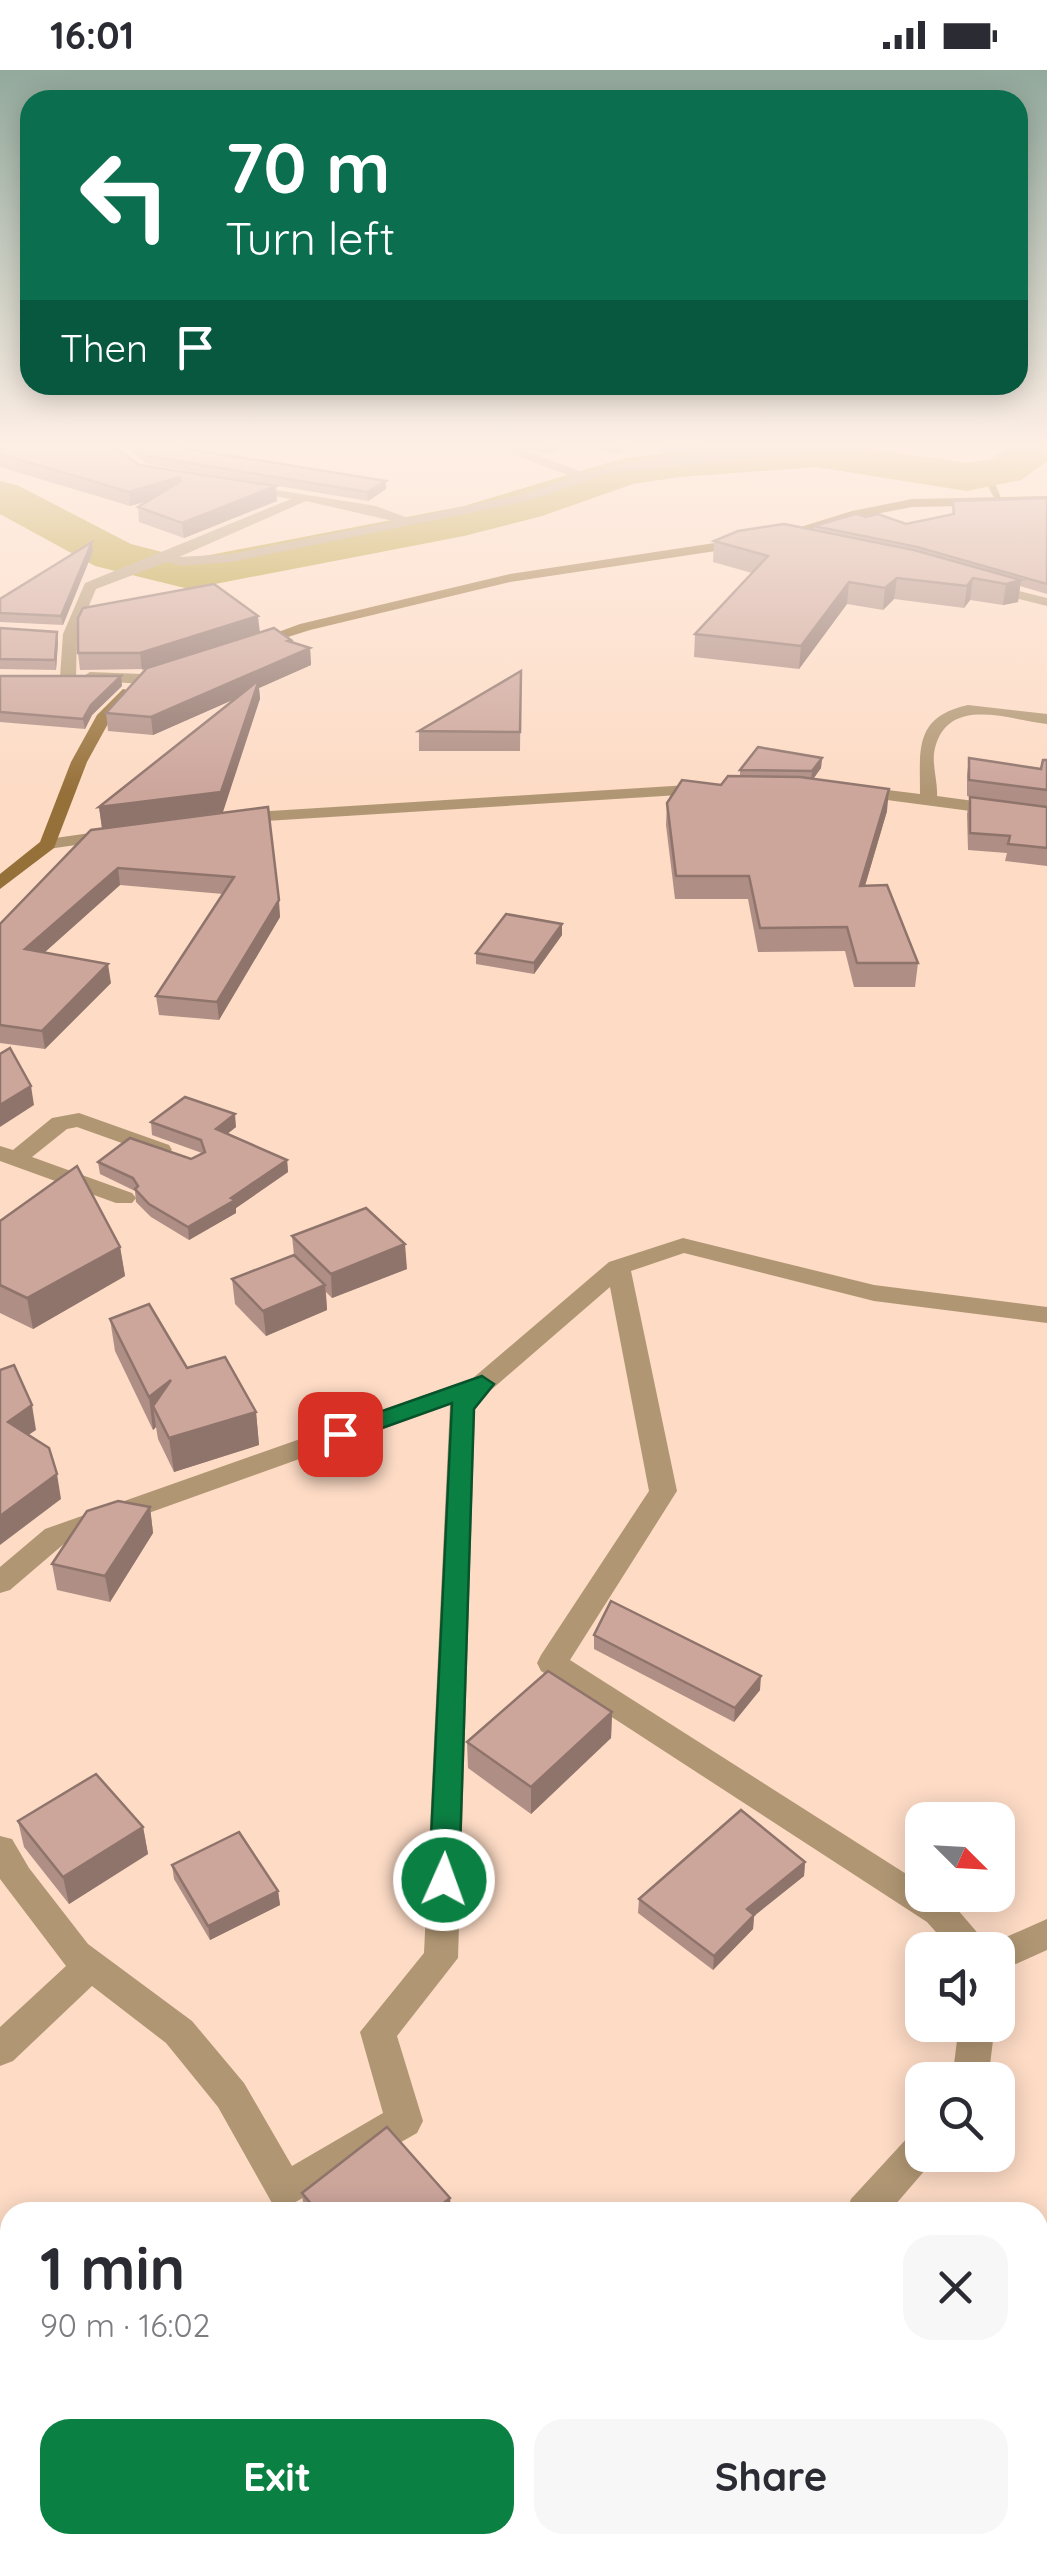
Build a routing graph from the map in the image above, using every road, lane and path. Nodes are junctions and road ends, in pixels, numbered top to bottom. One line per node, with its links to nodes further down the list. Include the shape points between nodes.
1 (156, 561): 6 (street, via 90,586)
2 (624, 561): 7 (street, via 510,578)
3 (970, 582): 4 (street)
4 (1047, 602)
5 (52, 633): 6 (street)
6 (70, 634): 9 (street)
7 (233, 650)
8 (160, 674): 11 (street)
9 (68, 676): 10 (street); 11 (street)
10 (48, 677)
11 (142, 679): 19 (street, via 103,718)
12 (1047, 719): 15 (street, via 950,711 940,718 926,753)
13 (722, 789): 17 (street)
14 (837, 791): 15 (street)
15 (928, 800): 16 (street)
16 (1047, 816)
17 (224, 820)
18 (134, 832): 19 (street)
19 (48, 844): 20 (street)
20 (0, 883)
21 (177, 1155): 22 (street, via 79,1120 60,1123)
22 (8, 1156): 23 (street)
23 (124, 1198)
24 (618, 1266): 25 (street, via 683,1244 874,1294); 26 (street); 29 (street, via 664,1491 552,1663 939,1912)
25 (1047, 1315)
26 (482, 1384): 27 (street, via 55,1536); 35 (street, via 462,1407 441,1958 378,2032 404,2120)
27 (0, 1583)
28 (0, 1849): 32 (street)
29 (957, 1932)
30 (1047, 1934): 31 (street)
31 (1015, 1949)
32 (90, 1965): 33 (street); 35 (street, via 179,2032 231,2095)
33 (0, 2050)
34 (905, 2167): 36 (street)
35 (285, 2201)
36 (874, 2202)

